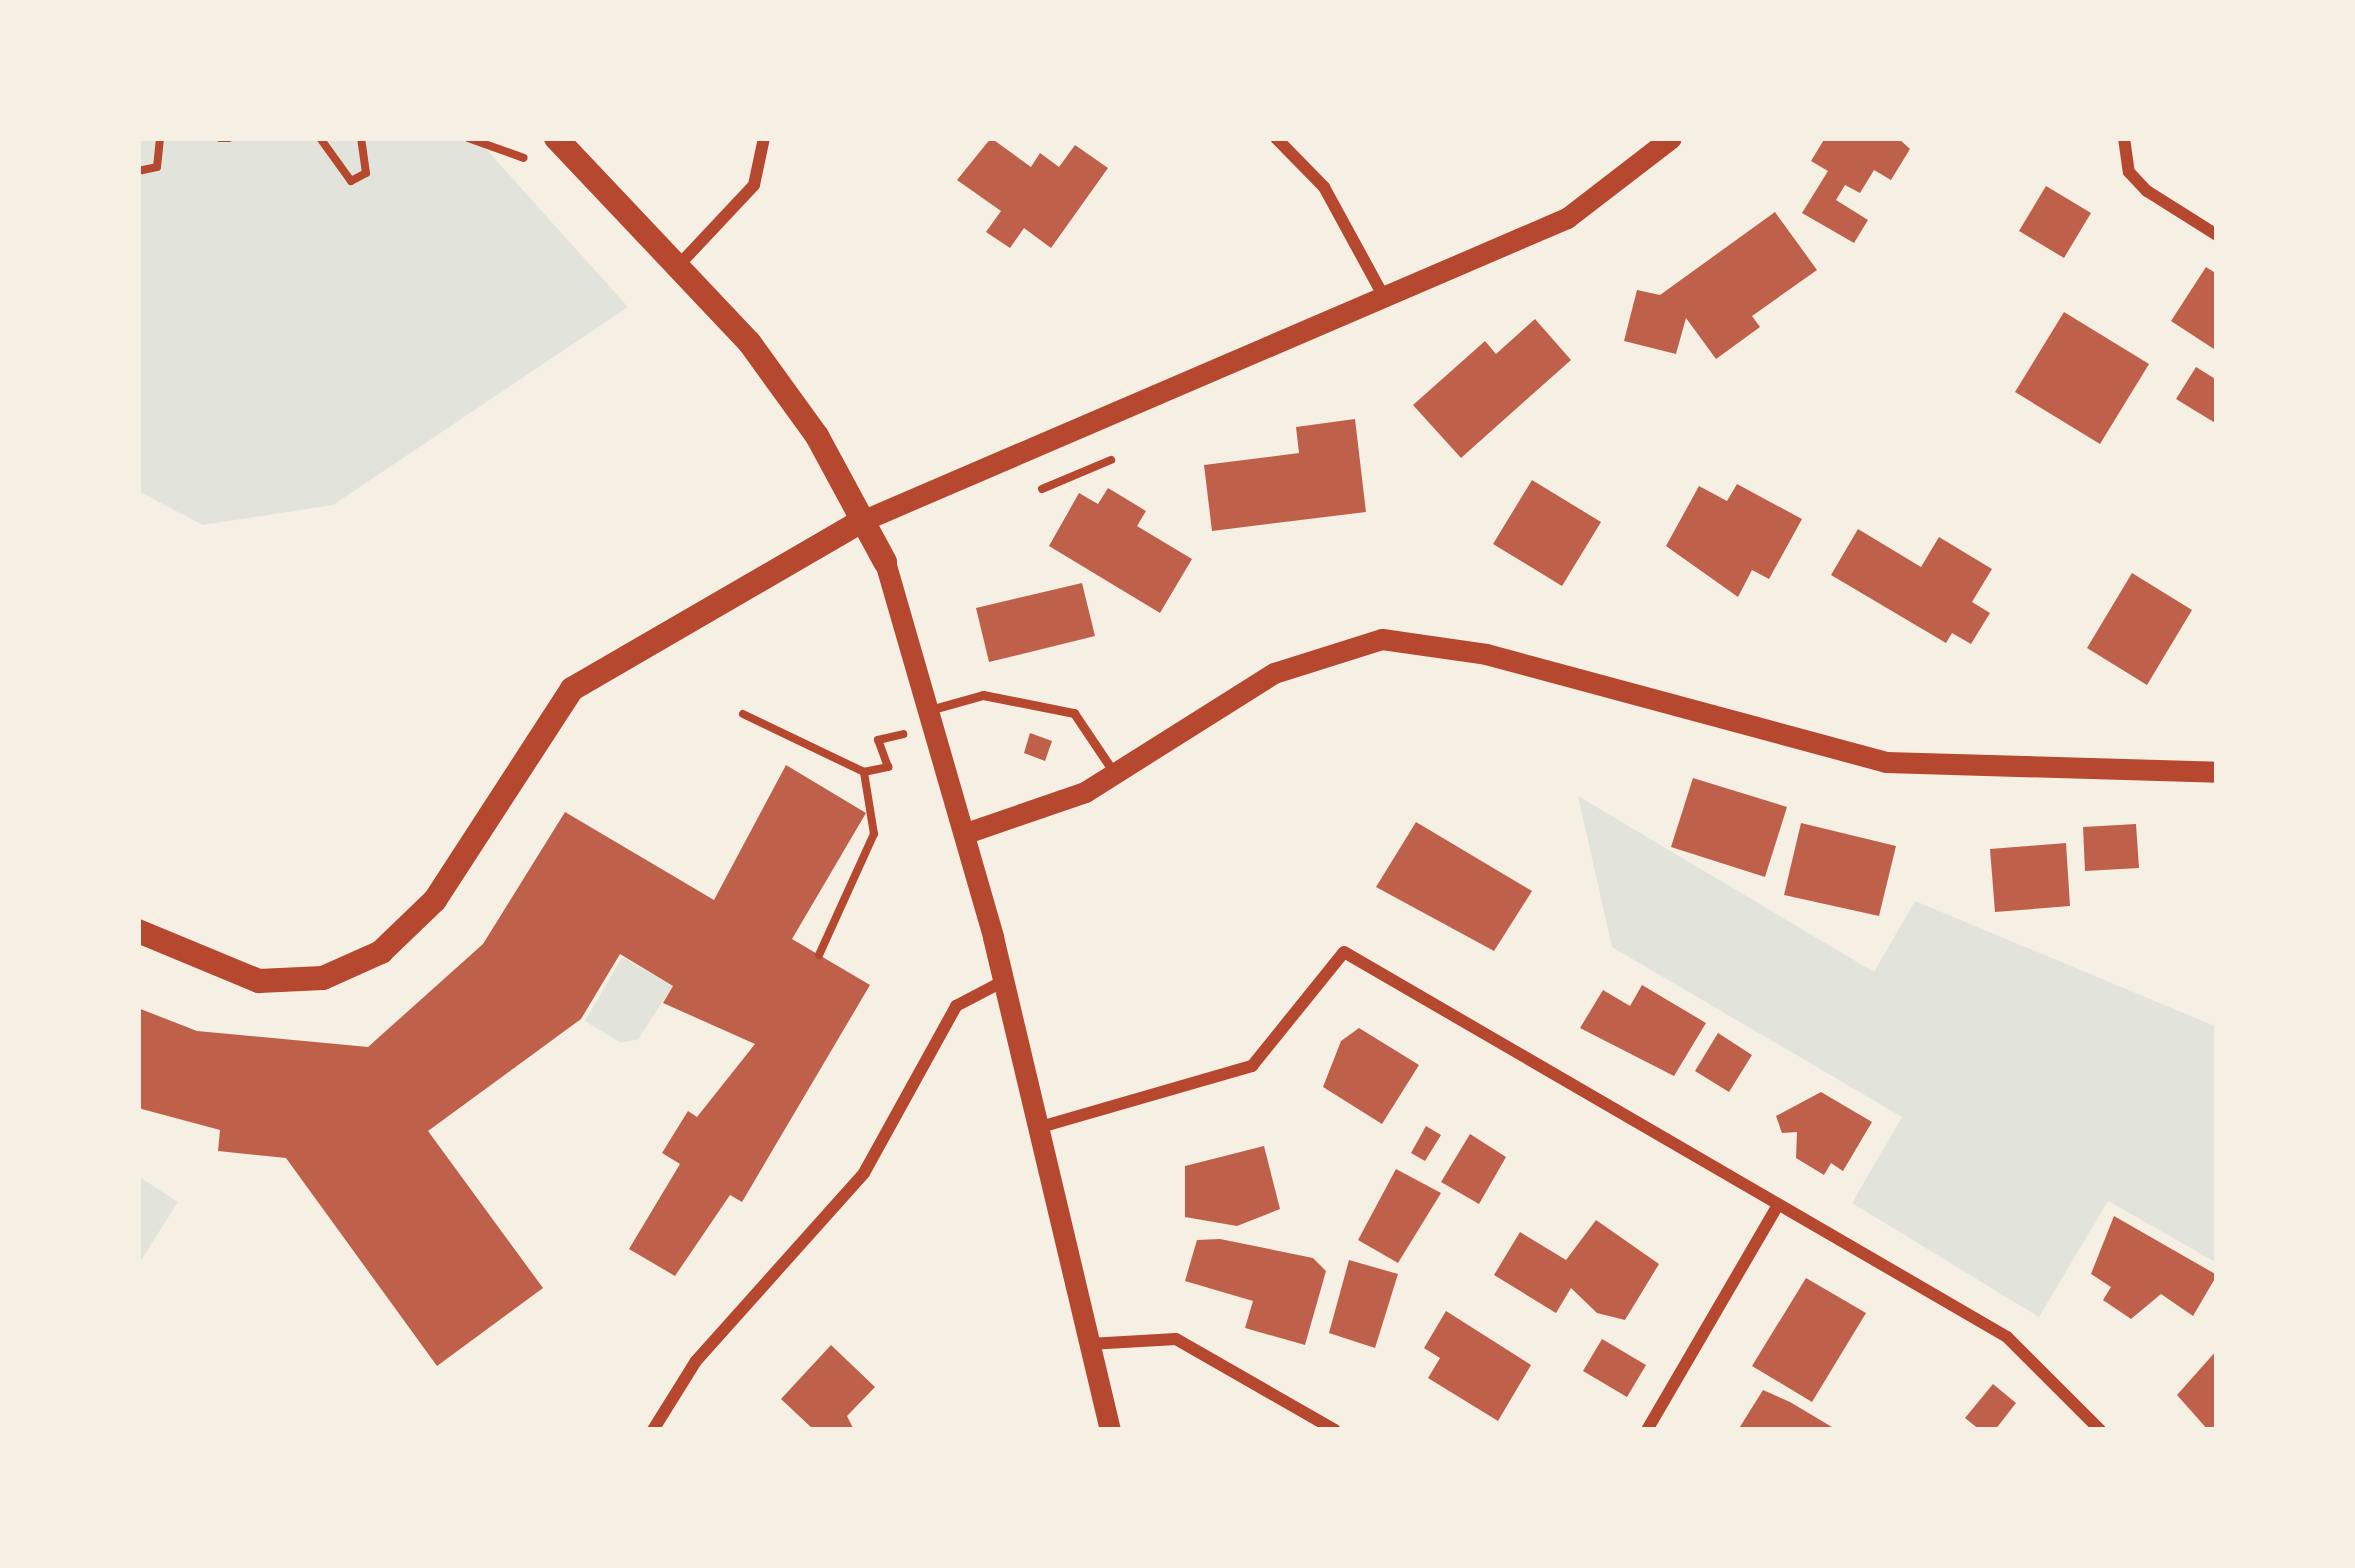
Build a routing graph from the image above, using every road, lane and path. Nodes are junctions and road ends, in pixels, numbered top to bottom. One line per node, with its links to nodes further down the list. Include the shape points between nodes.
1 (160, 138): 11 (path, via 157,167)
2 (320, 138): 3 (path, via 351,181 366,173)
3 (362, 138)
4 (469, 138): 10 (path)
5 (556, 138): 13 (main road)
6 (764, 138): 13 (street, via 754,185)
7 (1276, 138): 14 (street, via 1324,187)
8 (1671, 138): 14 (street, via 1590,205)
9 (2124, 138): 12 (street, via 2129,172 2147,191)
10 (516, 154)
11 (138, 171)
12 (2217, 235)
13 (678, 266): 17 (main road, via 802,411)
14 (1384, 297): 17 (street)
15 (1111, 460): 16 (path)
16 (1042, 489)
17 (864, 520): 18 (main road); 26 (main road, via 572,689 435,900 381,952 323,978 259,981)
18 (885, 562): 19 (street)
19 (933, 709): 24 (lane, via 982,695 1074,713); 25 (street)
20 (743, 714): 22 (path)
21 (878, 740): 22 (path, via 888,767)
22 (864, 772): 27 (path, via 874,834)
23 (2217, 772): 24 (street, via 1886,762 1405,639 1334,648 1274,673)
24 (1115, 774): 25 (street)
25 (966, 833): 28 (street)
26 (138, 931)
27 (819, 955)
28 (1002, 982): 29 (street); 32 (street, via 956,1006 864,1173 696,1361)
29 (1037, 1128): 30 (street, via 1252,1066 1344,952); 31 (street)
30 (1778, 1204): 35 (street); 36 (street, via 2007,1336)
31 (1089, 1344): 33 (street); 34 (street, via 1176,1339)
32 (653, 1430)
33 (1110, 1430)
34 (1335, 1430)
35 (1646, 1430)
36 (2100, 1430)

